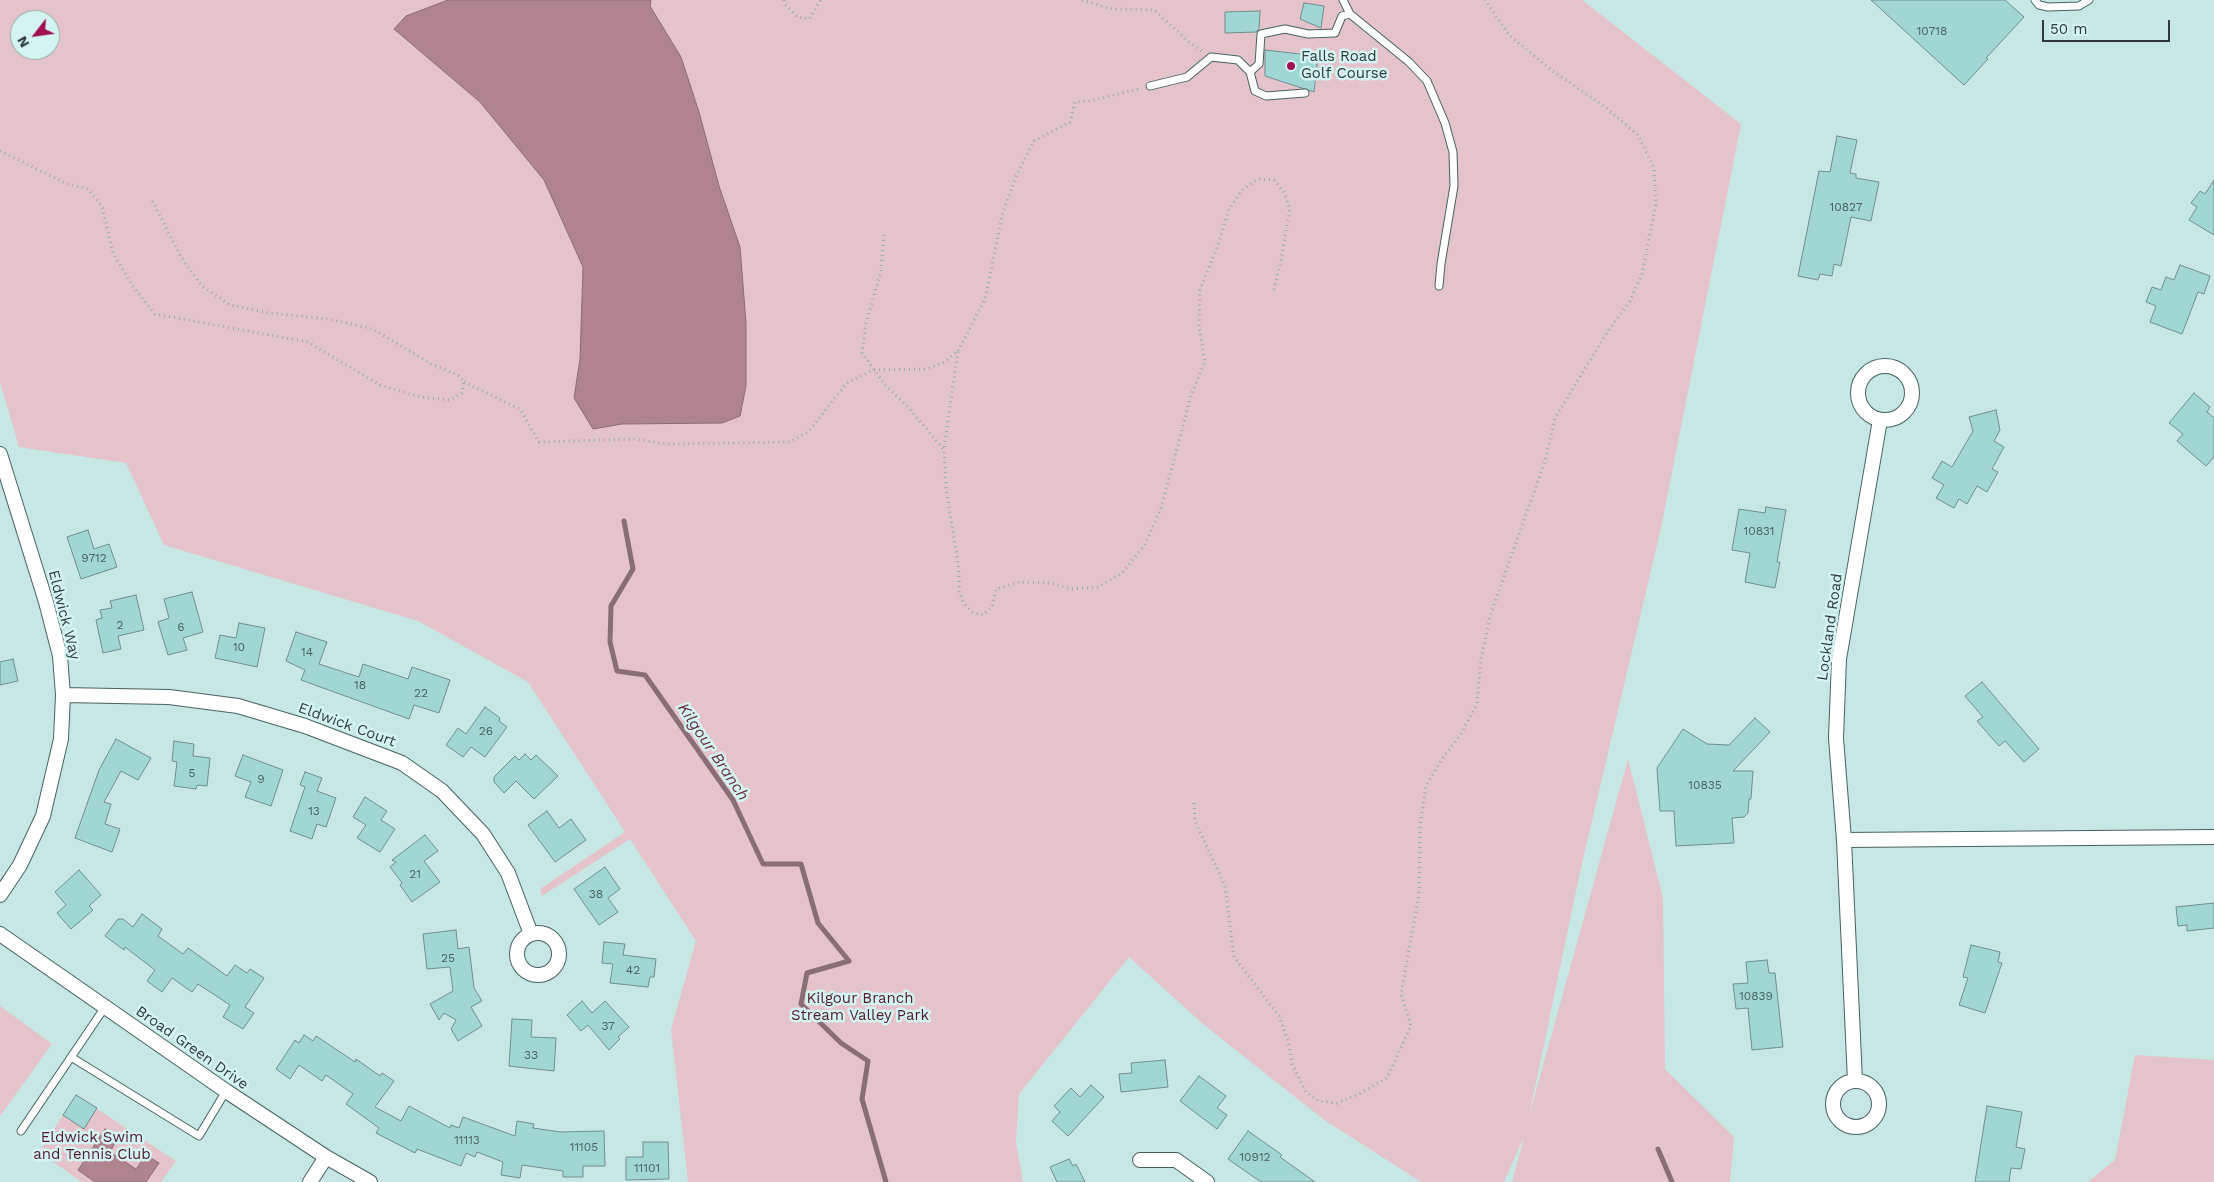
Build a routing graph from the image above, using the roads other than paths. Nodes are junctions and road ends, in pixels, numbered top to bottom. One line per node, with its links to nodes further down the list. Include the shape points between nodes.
1 (1343, 0): 4 (lane)
2 (2035, 0): 3 (lane, via 2039,5 2048,7 2079,6)
3 (2089, 0)
4 (1350, 14): 5 (lane, via 1342,16 1336,33 1308,34 1286,29 1261,34 1259,64); 8 (lane, via 1409,62 1427,81 1445,123 1453,152 1454,186)
5 (1250, 72): 6 (lane, via 1238,60 1211,57 1187,77); 7 (lane, via 1256,91 1266,96)
6 (1150, 86)
7 (1305, 93)
8 (1439, 286)
9 (1880, 420): 13 (street, Lockland Road, via 1839,658 1836,738)
10 (0, 454): 11 (street, Eldwick Way, via 46,602 60,656)
11 (64, 695): 14 (street, Eldwick Way, via 62,740 43,816 20,865); 16 (street, Eldwick Court, via 169,697 238,706 305,726 402,763 442,791 483,834 508,872)
12 (2214, 837): 13 (street)
13 (1844, 840): 19 (street, Lockland Road)
14 (0, 895)
15 (0, 934): 17 (street, Broad Green Drive)
16 (530, 934)
17 (105, 1007): 18 (lane); 20 (street, Broad Green Drive)
18 (72, 1056): 20 (lane, via 199,1136); 21 (lane)
19 (1855, 1081)
20 (226, 1091): 22 (street, Broad Green Drive)
21 (21, 1131)
22 (326, 1157): 24 (street); 25 (street, Broad Green Drive)
23 (1140, 1160): 26 (street, via 1176,1160)
24 (310, 1182)
25 (370, 1182)
26 (1207, 1182)

